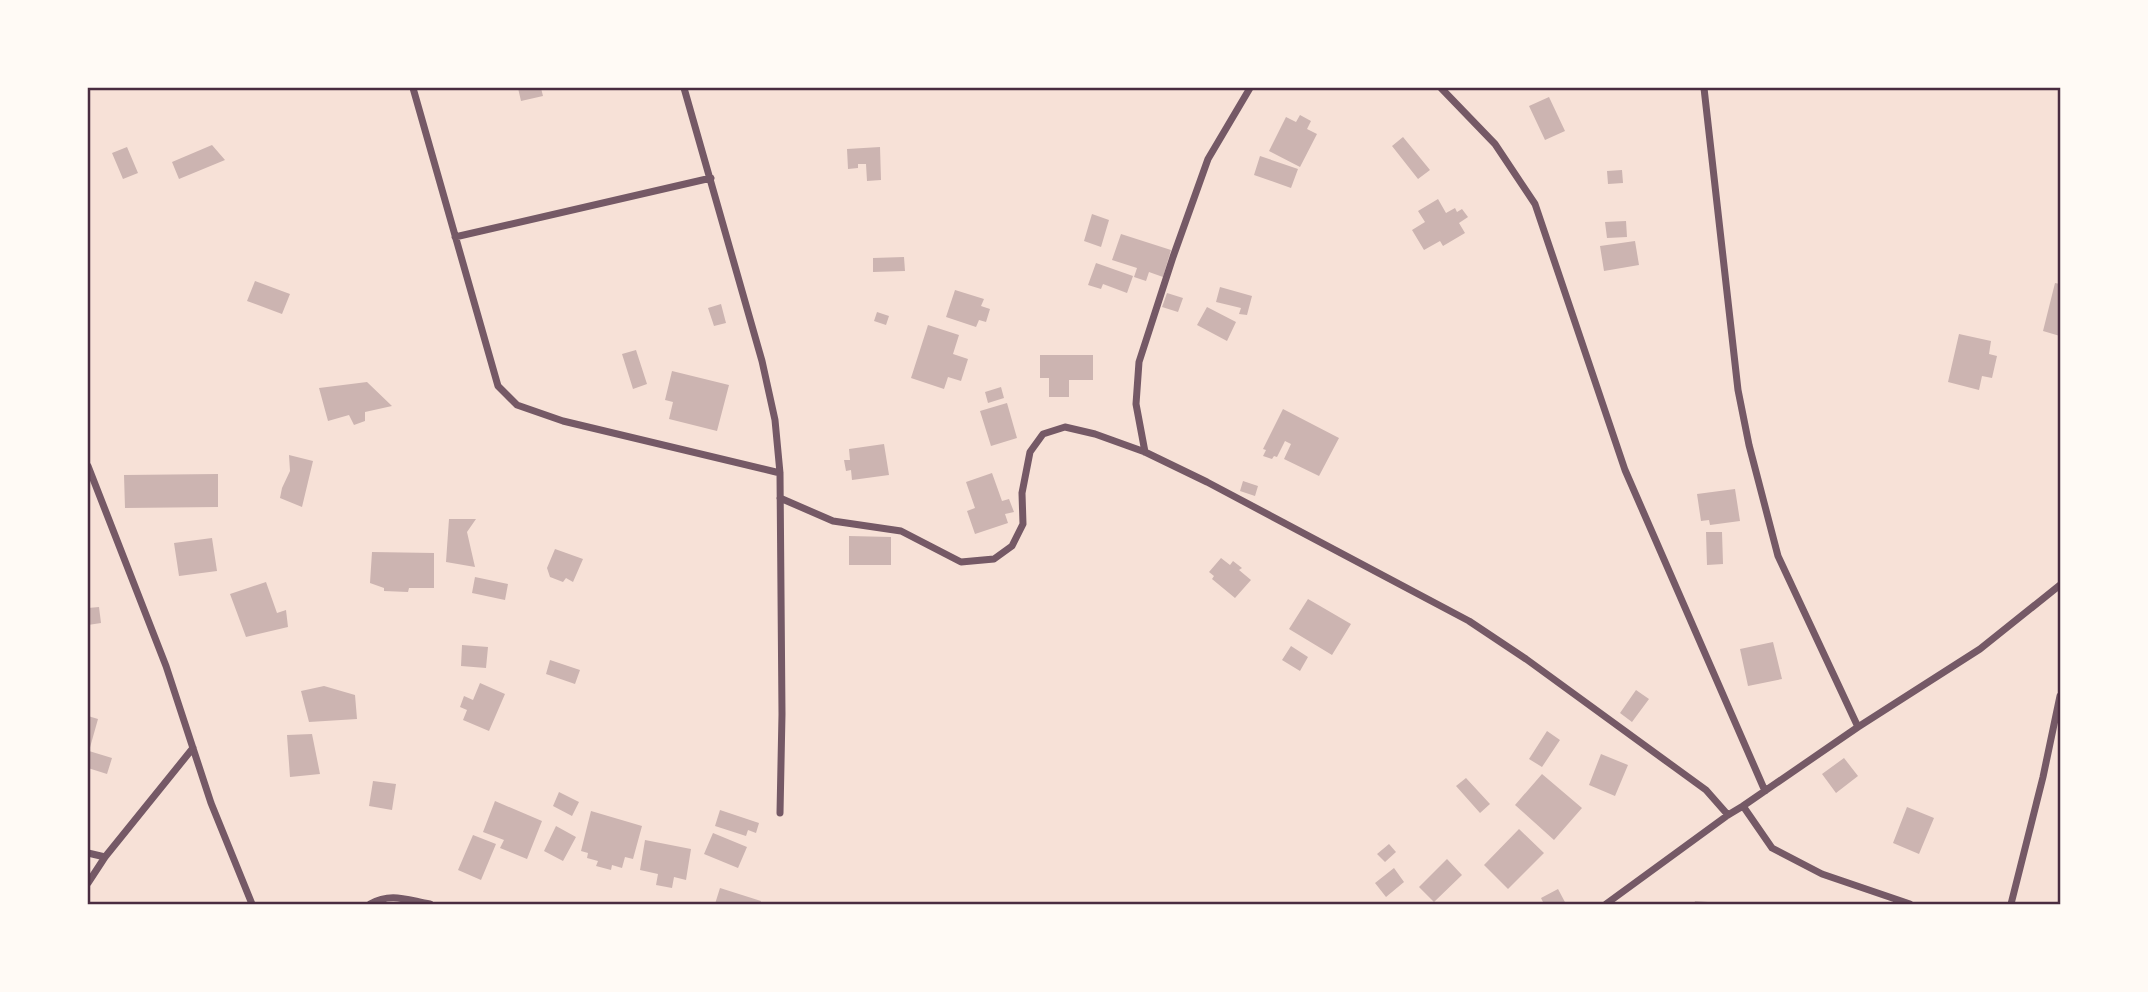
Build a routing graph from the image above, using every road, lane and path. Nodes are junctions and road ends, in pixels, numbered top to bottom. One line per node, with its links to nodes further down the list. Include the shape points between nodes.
1 (413, 88): 7 (street)
2 (684, 88): 6 (street)
3 (1250, 88): 8 (street, via 1208,159 1139,362 1136,404)
4 (1441, 88): 16 (street, via 1495,144 1535,204 1625,470)
5 (1704, 88): 14 (street, via 1738,390 1749,445 1779,556)
6 (711, 178): 7 (street); 10 (street, via 762,361)
7 (456, 237): 10 (street, via 498,386 517,405 563,421)
8 (1145, 452): 11 (street, via 1065,427 1044,434 1030,452 1022,493 1023,524 1012,546 994,559 961,562 901,531 833,522); 19 (street, via 1469,621 1706,790)
9 (88, 466): 15 (street)
10 (780, 473): 11 (street)
11 (780, 498): 18 (street)
12 (2060, 585): 14 (street, via 1980,649)
13 (2060, 696): 28 (street)
14 (1858, 727): 16 (street)
15 (193, 748): 21 (street); 23 (street)
16 (1765, 790): 17 (street)
17 (1744, 806): 19 (street); 27 (street, via 1772,848 1822,874)
18 (780, 813)
19 (1728, 815): 26 (street)
20 (88, 853): 21 (street)
21 (105, 858): 22 (street)
22 (88, 883)
23 (252, 905)
24 (370, 905): 25 (street, via 394,897)
25 (430, 905)
26 (1606, 905)
27 (1910, 905)
28 (2011, 905)

